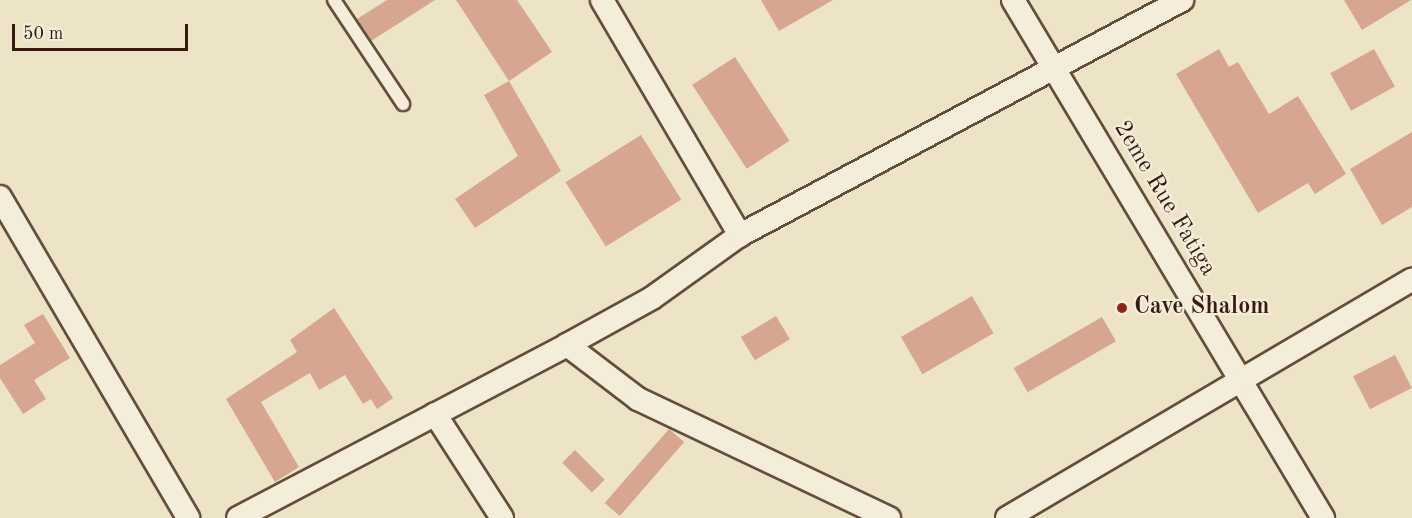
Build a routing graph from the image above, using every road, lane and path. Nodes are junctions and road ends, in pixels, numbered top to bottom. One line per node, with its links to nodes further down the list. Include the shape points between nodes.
1 (334, 0): 6 (lane)
2 (602, 0): 8 (street)
3 (1013, 0): 5 (street, 2eme Rue Fatiga)
4 (1182, 0): 5 (street)
5 (1055, 70): 8 (street); 11 (street, 2eme Rue Fatiga)
6 (403, 104)
7 (0, 197): 13 (street)
8 (740, 235): 10 (street, via 652,298)
9 (1412, 279): 11 (street)
10 (567, 345): 12 (street); 16 (street, via 638,399)
11 (1241, 380): 17 (street); 18 (street, 2eme Rue Fatiga)
12 (435, 414): 14 (street); 15 (street)
13 (188, 518)
14 (238, 518)
15 (502, 518)
16 (889, 518)
17 (1007, 518)
18 (1323, 518)

